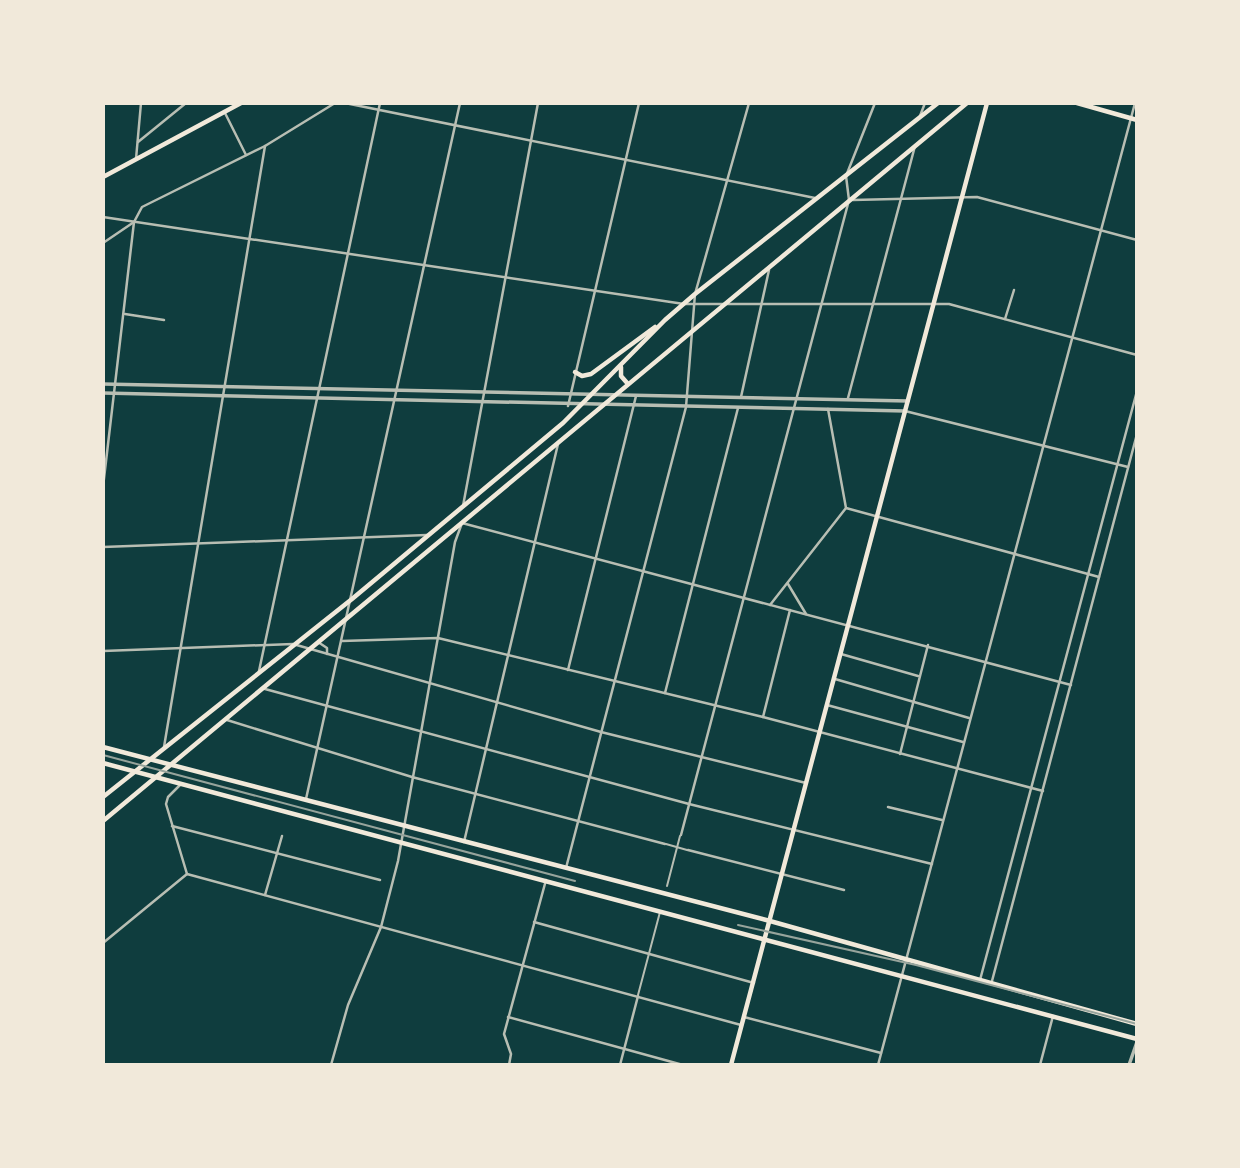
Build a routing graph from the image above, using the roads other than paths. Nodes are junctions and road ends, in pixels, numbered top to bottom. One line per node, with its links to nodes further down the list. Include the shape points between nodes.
1 (141, 103): 23 (street)
2 (186, 103): 23 (street)
3 (241, 103): 19 (main road)
4 (335, 103): 25 (street)
5 (345, 103): 18 (street)
6 (380, 103): 18 (street)
7 (460, 103): 22 (street)
8 (538, 103): 24 (street)
9 (639, 103): 29 (street)
10 (749, 103): 32 (street)
11 (875, 103): 30 (street)
12 (925, 103): 20 (street)
13 (938, 103): 20 (main road)
14 (967, 103): 26 (main road)
15 (987, 103): 34 (main road)
16 (1077, 103): 21 (main road)
17 (1135, 103): 21 (street)
18 (379, 110): 22 (street); 43 (street)
19 (224, 111): 27 (street); 28 (main road)
20 (919, 119): 30 (main road)
21 (1134, 119): 39 (street)
22 (454, 127): 24 (street); 44 (street)
23 (138, 142): 28 (street)
24 (531, 142): 29 (street); 46 (street)
25 (265, 146): 27 (street); 40 (street)
26 (915, 146): 35 (street); 36 (main road)
27 (247, 156): 38 (street, via 142,207)
28 (136, 159): 31 (main road)
29 (625, 162): 32 (street); 48 (street)
30 (846, 176): 33 (main road); 36 (street)
31 (103, 177)
32 (726, 182): 33 (street); 49 (street)
33 (817, 198): 49 (main road)
34 (961, 198): 35 (street); 39 (street, via 977,197); 50 (main road)
35 (900, 199): 36 (street); 56 (street)
36 (849, 200): 45 (main road); 53 (street)
37 (103, 217): 38 (street)
38 (134, 222): 40 (street); 42 (street); 57 (street)
39 (1101, 230): 41 (street); 62 (street)
40 (251, 239): 43 (street); 69 (street)
41 (1137, 240)
42 (103, 243)
43 (348, 254): 44 (street); 71 (street)
44 (423, 266): 46 (street); 72 (street)
45 (770, 267): 54 (main road); 55 (street)
46 (504, 279): 48 (street); 77 (street)
47 (1014, 290): 58 (street)
48 (594, 292): 51 (street); 65 (street)
49 (695, 294): 51 (main road); 52 (street)
50 (934, 303): 56 (street); 58 (street); 90 (main road)
51 (684, 304): 52 (street); 60 (main road)
52 (695, 304): 54 (street); 61 (street)
53 (820, 304): 55 (street); 56 (street); 86 (street)
54 (725, 305): 55 (street); 61 (main road)
55 (760, 305): 84 (street)
56 (873, 305): 87 (street)
57 (125, 314): 59 (street); 67 (street)
58 (1006, 319): 62 (street)
59 (164, 320)
60 (665, 320): 64 (main road); 65 (main road, via 591,374)
61 (692, 332): 68 (main road); 83 (street)
62 (1071, 338): 63 (street); 104 (street)
63 (1137, 355)
64 (621, 366): 68 (main road, via 621,376); 79 (main road)
65 (575, 372): 78 (street)
66 (103, 384): 67 (street)
67 (117, 384): 69 (street); 76 (street)
68 (628, 384): 81 (main road)
69 (226, 386): 70 (street); 80 (street)
70 (286, 388): 71 (street); 85 (street)
71 (319, 389): 72 (street); 88 (street)
72 (396, 391): 74 (street); 89 (street)
73 (1137, 391): 105 (street)
74 (442, 392): 77 (street); 91 (street)
75 (103, 393): 76 (street)
76 (116, 393): 80 (street); 107 (street)
77 (484, 393): 78 (street); 92 (street)
78 (570, 395): 79 (street); 94 (street)
79 (592, 395): 81 (street); 93 (main road)
80 (224, 396): 85 (street); 115 (street)
81 (616, 396): 82 (street); 95 (main road)
82 (636, 396): 83 (street); 96 (street)
83 (688, 397): 84 (street); 97 (street)
84 (741, 397): 86 (street)
85 (286, 398): 88 (street)
86 (795, 398): 87 (street); 99 (street)
87 (848, 398): 90 (street)
88 (317, 399): 89 (street); 114 (street)
89 (394, 401): 91 (street); 112 (street)
90 (908, 401): 101 (main road)
91 (441, 402): 92 (street)
92 (483, 403): 94 (street); 108 (street)
93 (582, 405): 94 (street); 95 (street); 108 (main road)
94 (568, 406)
95 (604, 406): 96 (street); 103 (main road)
96 (634, 406): 97 (street); 119 (street)
97 (686, 407): 98 (street); 120 (street)
98 (738, 408): 99 (street); 123 (street)
99 (792, 409): 100 (street); 125 (street)
100 (828, 410): 101 (street); 109 (street)
101 (905, 411): 104 (street); 110 (main road)
102 (1137, 433): 106 (street)
103 (558, 444): 111 (main road); 116 (street)
104 (1044, 445): 105 (street); 118 (street)
105 (1116, 465): 106 (street); 121 (street)
106 (1128, 467): 122 (street)
107 (103, 487)
108 (463, 507): 113 (main road)
109 (846, 508): 110 (street); 124 (street)
110 (877, 515): 118 (street); 131 (main road)
111 (462, 523): 116 (street); 130 (main road); 132 (street)
112 (364, 535): 113 (street); 114 (street); 126 (street)
113 (427, 535): 126 (main road)
114 (287, 538): 115 (street); 135 (street)
115 (197, 542): 117 (street); 138 (street)
116 (535, 542): 119 (street); 143 (street)
117 (103, 547)
118 (1015, 554): 121 (street); 145 (street)
119 (596, 558): 120 (street); 146 (street)
120 (645, 570): 123 (street); 150 (street)
121 (1088, 574): 122 (street); 151 (street)
122 (1099, 577): 153 (street)
123 (694, 584): 125 (street); 155 (street)
124 (788, 584): 127 (street); 129 (street)
125 (742, 598): 127 (street); 158 (street)
126 (352, 599): 130 (street); 136 (main road)
127 (771, 605): 128 (street)
128 (790, 610): 129 (street); 161 (street)
129 (807, 614): 131 (street)
130 (347, 618): 133 (street); 134 (main road)
131 (848, 625): 137 (street); 141 (main road)
132 (438, 638): 133 (street); 143 (street); 152 (street)
133 (342, 641): 144 (street)
134 (317, 642): 139 (main road); 142 (street, via 327,648)
135 (263, 643): 136 (street); 138 (street); 147 (street)
136 (292, 643): 139 (street); 147 (main road)
137 (928, 645): 145 (street); 148 (street)
138 (181, 647): 140 (street); 172 (street)
139 (308, 650): 142 (street); 154 (main road)
140 (103, 651)
141 (841, 654): 148 (street); 149 (main road)
142 (327, 655): 144 (street)
143 (509, 655): 146 (street); 157 (street)
144 (338, 658): 152 (street); 160 (street)
145 (986, 660): 151 (street); 162 (street)
146 (568, 670): 150 (street)
147 (259, 671): 172 (main road)
148 (919, 676): 156 (street)
149 (834, 679): 156 (street); 159 (main road)
150 (614, 681): 155 (street); 166 (street)
151 (1059, 682): 153 (street); 185 (street)
152 (430, 685): 157 (street); 165 (street)
153 (1071, 685): 186 (street)
154 (263, 688): 160 (street); 163 (main road)
155 (665, 693): 158 (street)
156 (913, 701): 162 (street); 164 (street)
157 (496, 703): 166 (street); 171 (street)
158 (714, 705): 161 (street); 175 (street)
159 (827, 705): 164 (street); 167 (main road)
160 (327, 706): 165 (street); 170 (street)
161 (763, 718): 167 (street)
162 (970, 718): 168 (street)
163 (224, 719): 170 (street); 177 (main road)
164 (906, 726): 168 (street); 173 (street)
165 (422, 731): 171 (street); 181 (street)
166 (601, 732): 175 (street); 182 (street)
167 (818, 733): 173 (street); 184 (main road)
168 (963, 742): 178 (street)
169 (103, 747): 174 (main road)
170 (318, 749): 181 (street); 189 (street)
171 (486, 749): 182 (street); 187 (street)
172 (164, 750): 174 (main road)
173 (900, 754): 178 (street)
174 (152, 759): 177 (main road); 179 (main road)
175 (700, 759): 184 (street); 190 (street)
176 (103, 763): 179 (main road)
177 (170, 763): 180 (main road); 189 (main road)
178 (957, 769): 185 (street); 192 (street)
179 (136, 771): 180 (main road); 188 (main road)
180 (157, 776): 183 (main road); 193 (main road)
181 (412, 777): 187 (street); 196 (street)
182 (590, 777): 190 (street); 194 (street)
183 (183, 783): 195 (street, via 166,804); 200 (main road)
184 (806, 783): 197 (main road)
185 (1031, 788): 186 (street); 225 (street)
186 (1043, 792): 227 (street)
187 (476, 793): 194 (street); 201 (street)
188 (103, 797)
189 (306, 799): 196 (main road)
190 (689, 804): 197 (street); 199 (street)
191 (888, 807): 192 (street)
192 (943, 820): 206 (street)
193 (103, 821)
194 (579, 821): 202 (street); 207 (street)
195 (172, 825): 205 (street); 208 (street)
196 (403, 825): 200 (street); 201 (main road)
197 (793, 830): 206 (street); 209 (main road)
198 (282, 835): 205 (street)
199 (681, 835): 203 (street)
200 (402, 841): 211 (main road); 218 (street)
201 (464, 842): 207 (main road)
202 (665, 844): 203 (street)
203 (677, 847): 204 (street); 212 (street)
204 (688, 850): 209 (street)
205 (276, 854): 210 (street); 214 (street)
206 (932, 864): 222 (street)
207 (566, 869): 216 (main road)
208 (187, 874): 214 (street); 220 (street)
209 (782, 875): 213 (street); 216 (main road)
210 (380, 880)
211 (546, 880): 215 (main road); 217 (street)
212 (667, 886)
213 (844, 890)
214 (265, 895): 218 (street)
215 (660, 911): 219 (main road); 221 (street)
216 (770, 921): 219 (main road); 222 (main road)
217 (534, 922): 221 (street); 223 (street)
218 (381, 927): 223 (street); 237 (street, via 348,1005)
219 (765, 939): 224 (main road); 226 (main road)
220 (103, 943)
221 (649, 954): 226 (street); 228 (street)
222 (906, 961): 224 (street); 225 (main road)
223 (523, 965): 228 (street); 230 (street)
224 (902, 976): 229 (main road); 236 (street)
225 (979, 981): 227 (main road)
226 (754, 983): 231 (main road)
227 (991, 985): 232 (main road)
228 (638, 996): 233 (street); 235 (street)
229 (1053, 1016): 234 (main road); 243 (street)
230 (508, 1017): 235 (street); 238 (street)
231 (744, 1017): 233 (main road); 236 (street)
232 (1137, 1024)
233 (742, 1025): 241 (main road)
234 (1137, 1041): 244 (street)
235 (624, 1049): 239 (street); 240 (street)
236 (881, 1053): 242 (street)
237 (331, 1065)
238 (509, 1065)
239 (620, 1065)
240 (683, 1065)
241 (731, 1065)
242 (878, 1065)
243 (1040, 1065)
244 (1129, 1065)

